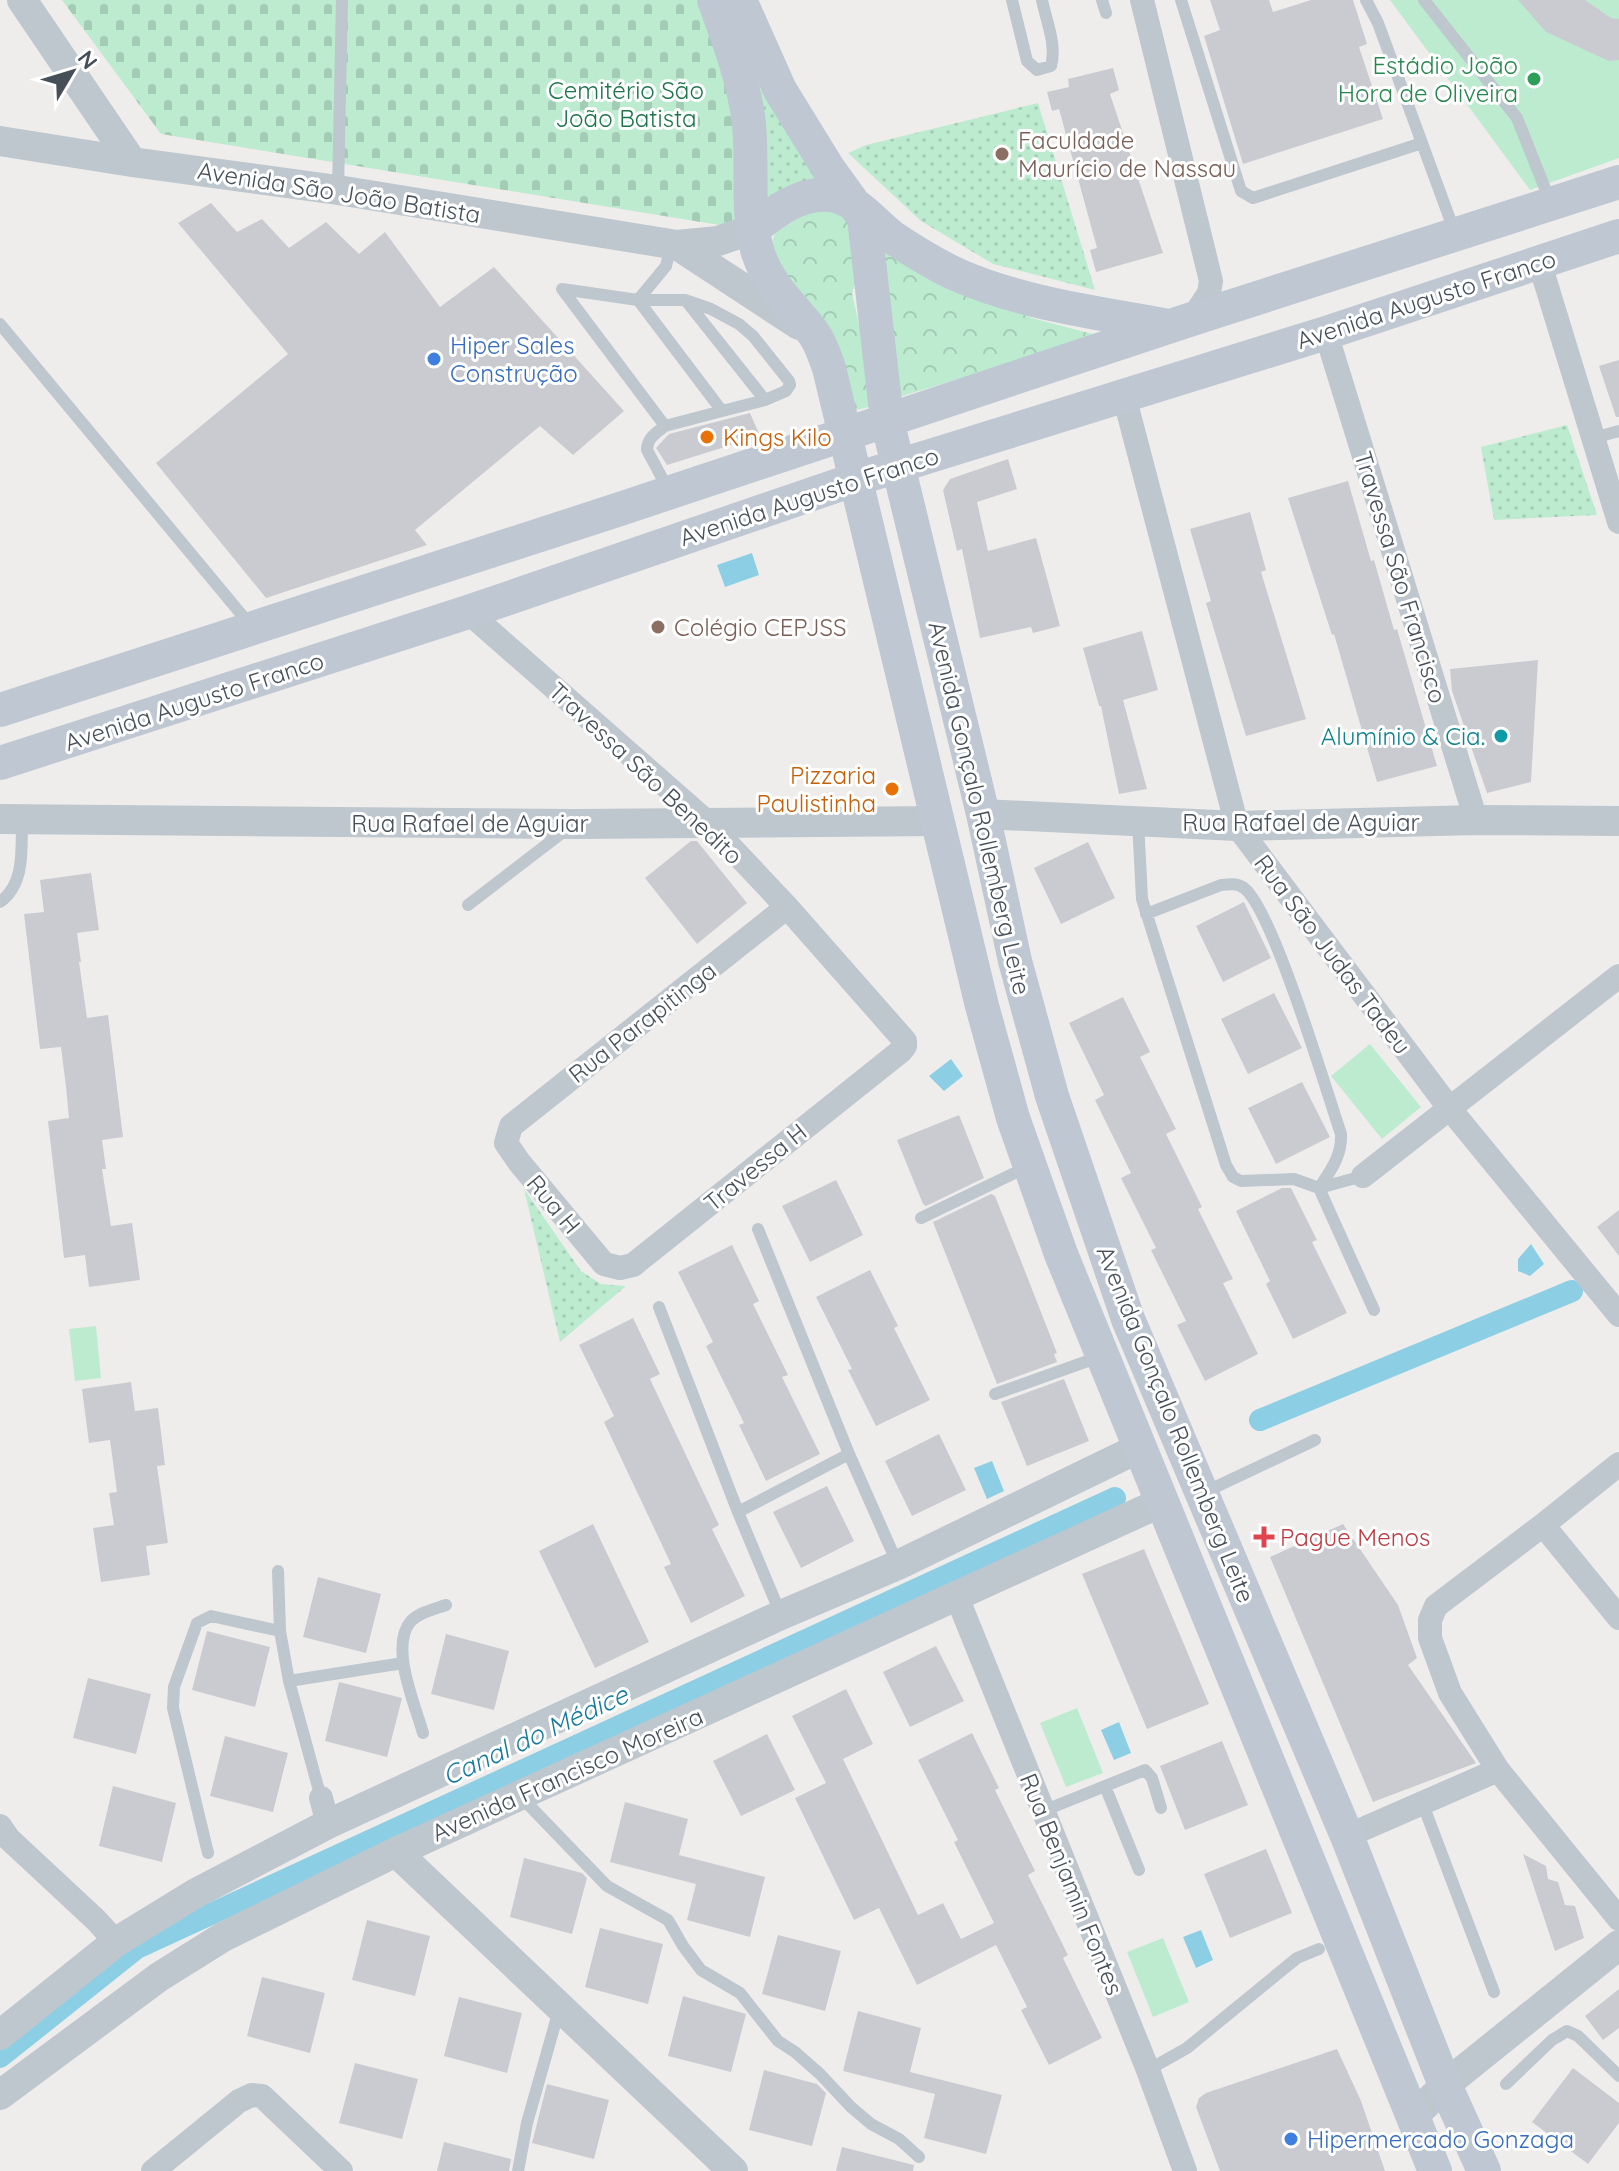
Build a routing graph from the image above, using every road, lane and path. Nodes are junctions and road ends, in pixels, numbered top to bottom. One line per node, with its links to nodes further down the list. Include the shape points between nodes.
1 (22, 0): 13 (street)
2 (342, 0): 15 (lane)
3 (714, 0): 18 (main road, Avenida Gonçalo Rollemberg Leite, via 741,78 749,123)
4 (740, 0): 17 (main road, via 780,90)
5 (1012, 0): 6 (lane, via 1027,61 1037,70 1051,66 1053,60)
6 (1042, 0)
7 (1142, 0): 25 (street, via 1211,281 1209,293)
8 (1181, 0): 12 (lane, via 1241,191 1247,196)
9 (1366, 0): 12 (lane)
10 (1424, 0): 16 (lane, via 1517,118)
11 (0, 141): 13 (street, Avenida São João Batista)
12 (1422, 143): 19 (lane)
13 (132, 162): 15 (street, Avenida São João Batista)
14 (1619, 182): 16 (main road, Avenida Augusto Franco)
15 (338, 190): 21 (street, Avenida São João Batista)
16 (1551, 204): 19 (main road, Avenida Augusto Franco)
17 (857, 207): 18 (main road, via 833,195 810,195); 25 (main road, via 893,238 962,277 1062,306); 32 (main road, Avenida Gonçalo Rollemberg Leite, via 867,231)
18 (753, 229): 21 (street, via 718,241); 28 (main road, Avenida Gonçalo Rollemberg Leite, via 765,271)
19 (1456, 236): 25 (main road, Avenida Augusto Franco)
20 (1619, 236): 22 (main road, Avenida Augusto Franco)
21 (675, 245): 23 (lane, via 666,266); 28 (street)
22 (1539, 261): 27 (main road, Avenida Augusto Franco); 36 (street)
23 (638, 300): 24 (lane); 31 (lane); 33 (lane, via 562,289)
24 (685, 300): 30 (lane); 30 (lane, via 711,309 753,336 790,385)
25 (1182, 323): 32 (main road, Avenida Augusto Franco)
26 (0, 324): 42 (lane)
27 (1326, 333): 29 (main road, Avenida Augusto Franco); 47 (street, Travessa São Francisco)
28 (815, 336): 35 (main road, Avenida Gonçalo Rollemberg Leite, via 829,368)
29 (1124, 396): 37 (main road, Avenida Augusto Franco); 53 (street, Rua São Judas Tadeu)
30 (765, 400): 31 (lane)
31 (722, 411): 33 (lane)
32 (887, 420): 35 (main road, Avenida Augusto Franco); 37 (main road, Avenida Gonçalo Rollemberg Leite)
33 (665, 426): 39 (lane, via 653,435 647,450)
34 (1619, 431): 36 (lane)
35 (845, 434): 38 (main road, Avenida Gonçalo Rollemberg Leite); 39 (main road, Avenida Augusto Franco)
36 (1593, 438): 40 (street)
37 (897, 466): 38 (main road, Avenida Augusto Franco); 45 (main road, Avenida Gonçalo Rollemberg Leite)
38 (856, 479): 41 (main road, Avenida Augusto Franco); 48 (main road, Avenida Gonçalo Rollemberg Leite)
39 (670, 491): 42 (main road, Avenida Augusto Franco)
40 (1619, 522)
41 (468, 612): 44 (main road, Avenida Augusto Franco); 50 (street, Travessa São Benedito)
42 (251, 627): 43 (main road, Avenida Augusto Franco)
43 (0, 710)
44 (0, 763)
45 (983, 814): 51 (street, Rua Rafael de Aguiar); 72 (main road, Avenida Gonçalo Rollemberg Leite, via 1052,1096)
46 (11, 819): 52 (street, Rua Rafael de Aguiar); 54 (lane, via 19,871 13,890)
47 (1476, 820): 49 (street, Rua Rafael de Aguiar); 53 (street, Rua Rafael de Aguiar)
48 (939, 821): 50 (street, Rua Rafael de Aguiar); 62 (main road, Avenida Gonçalo Rollemberg Leite, via 982,1006)
49 (1619, 821)
50 (707, 822): 52 (street, Rua Rafael de Aguiar); 56 (street, Travessa São Benedito)
51 (1138, 822): 53 (street, Rua Rafael de Aguiar); 57 (lane)
52 (574, 824): 55 (lane)
53 (1237, 826): 60 (street, Rua São Judas Tadeu)
54 (0, 902)
55 (468, 905)
56 (787, 907): 59 (street, Travessa São Benedito, via 905,1041); 61 (street, Rua Parapitinga, via 511,1126)
57 (1146, 914): 64 (lane, via 1233,1177 1294,1179); 64 (lane, via 1221,885 1234,883 1251,896 1271,934 1341,1134 1337,1161)
58 (1619, 976): 60 (street)
59 (901, 1051): 68 (street, Travessa H, via 633,1265)
60 (1450, 1109): 63 (street); 71 (street, Rua São Judas Tadeu)
61 (506, 1143): 68 (street, Rua H)
62 (1030, 1166): 65 (lane); 67 (main road, Avenida Gonçalo Rollemberg Leite)
63 (1363, 1176): 64 (lane)
64 (1319, 1188): 70 (lane)
65 (921, 1218)
66 (758, 1229): 77 (lane)
67 (1061, 1254): 72 (main road, via 1066,1233 1083,1232); 73 (main road, Avenida Gonçalo Rollemberg Leite)
68 (604, 1264)
69 (659, 1307): 81 (lane)
70 (1374, 1310)
71 (1619, 1315)
72 (1128, 1319): 79 (main road, Avenida Gonçalo Rollemberg Leite)
73 (1102, 1356): 74 (lane); 76 (main road, Avenida Gonçalo Rollemberg Leite)
74 (995, 1394)
75 (1315, 1440): 79 (lane)
76 (1139, 1448): 80 (main road, Avenida Gonçalo Rollemberg Leite); 83 (street)
77 (849, 1454): 81 (lane); 83 (lane)
78 (1619, 1464): 82 (street)
79 (1202, 1493): 100 (main road, Avenida Gonçalo Rollemberg Leite)
80 (1162, 1502): 85 (street, Avenida Francisco Moreira); 117 (main road, Avenida Gonçalo Rollemberg Leite)
81 (738, 1512): 87 (lane)
82 (1543, 1525): 88 (street); 93 (street, via 1436,1606 1430,1620 1430,1638 1450,1693)
83 (898, 1565): 87 (street)
84 (278, 1571): 89 (lane)
85 (957, 1597): 95 (street, Avenida Francisco Moreira); 99 (street, Rua Benjamin Fontes)
86 (446, 1605): 90 (lane, via 412,1620 404,1635)
87 (781, 1615): 98 (street)
88 (1619, 1618)
89 (280, 1631): 91 (lane); 103 (lane, via 203,1618 174,1687 173,1708)
90 (403, 1663): 91 (lane); 92 (lane)
91 (289, 1681): 98 (lane)
92 (423, 1733)
93 (1498, 1770): 96 (street); 105 (street)
94 (1105, 1786): 97 (lane, via 1145,1770); 99 (lane); 104 (lane)
95 (520, 1795): 102 (street, Avenida Francisco Moreira); 118 (lane, via 607,1886 668,1920 701,1970 740,1993 778,2041 871,2124)
96 (1422, 1802): 100 (street); 109 (lane)
97 (1161, 1808)
98 (325, 1811): 106 (street)
99 (1043, 1811): 112 (street, Rua Benjamin Fontes)
100 (1347, 1836): 115 (main road, Avenida Gonçalo Rollemberg Leite)
101 (3, 1837): 106 (street)
102 (396, 1852): 110 (street); 116 (street, Avenida Francisco Moreira, via 215,1942)
103 (208, 1853)
104 (1139, 1870)
105 (1619, 1919)
106 (116, 1942): 111 (street)
107 (1619, 1945): 115 (street)
108 (1319, 1949): 112 (lane, via 1297,1958 1187,2048)
109 (1494, 1992)
110 (560, 2007): 121 (lane); 122 (street)
111 (0, 2035)
112 (1148, 2070): 123 (street, Rua Benjamin Fontes)
113 (1619, 2076): 114 (lane, via 1567,2031)
114 (1506, 2084)
115 (1445, 2085): 117 (street); 125 (main road, Avenida Gonçalo Rollemberg Leite)
116 (0, 2095)
117 (1413, 2117): 124 (main road, Avenida Gonçalo Rollemberg Leite)
118 (919, 2157)
119 (162, 2168): 120 (street, via 252,2095 262,2096)
120 (341, 2171)
121 (518, 2171)
122 (733, 2171)
123 (1185, 2171)
124 (1435, 2171)
125 (1484, 2171)

